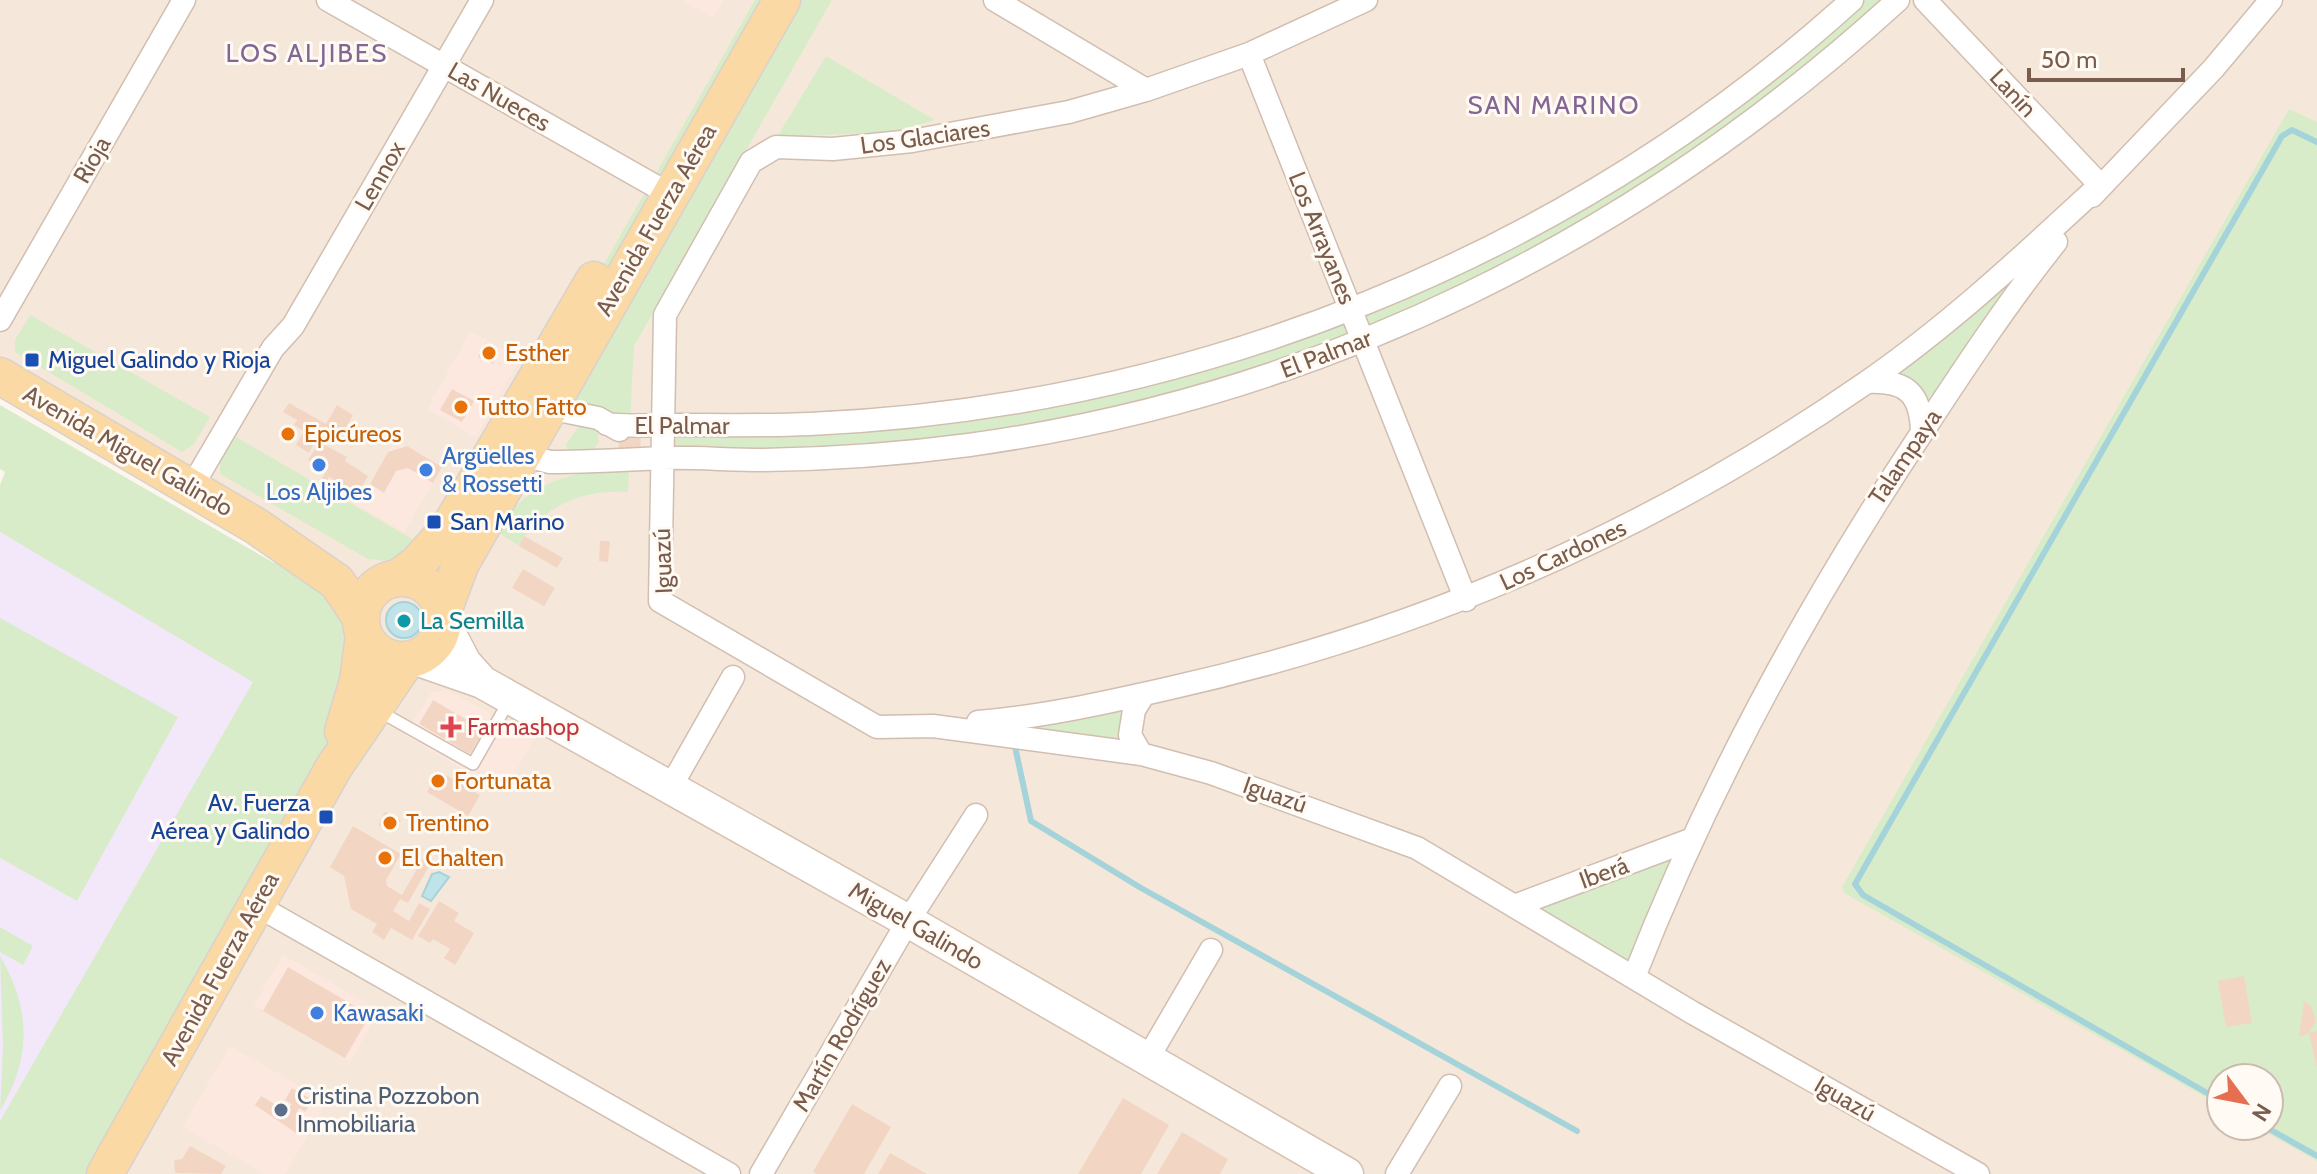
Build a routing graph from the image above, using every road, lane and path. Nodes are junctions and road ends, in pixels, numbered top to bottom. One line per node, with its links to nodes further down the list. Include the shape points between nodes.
1 (184, 0): 19 (street, Rioja)
2 (328, 0): 14 (street, Las Nueces)
3 (465, 0): 14 (street, Lennox)
4 (482, 0): 14 (street, Lennox)
5 (755, 0): 17 (main road, Avenida Fuerza Aérea)
6 (782, 0): 17 (main road, Avenida Fuerza Aérea)
7 (995, 0): 15 (street)
8 (1366, 0): 13 (street, Los Glaciares)
9 (1852, 0): 18 (street, El Palmar, via 1752,84 1599,188 1436,274)
10 (1898, 0): 20 (street, El Palmar, via 1770,109 1616,215 1451,304)
11 (1925, 0): 16 (street, Lanín)
12 (2271, 0): 16 (street, Talampaya, via 2213,69)
13 (1249, 54): 15 (street, Los Glaciares); 18 (street, Los Arrayanes)
14 (438, 62): 17 (street, Las Nueces); 30 (street, Lennox, via 293,326 273,348)
15 (1146, 90): 25 (street, Los Glaciares, via 1069,112 944,136 833,149 776,147 751,162 665,315)
16 (2100, 185): 22 (street, Los Cardones, via 1987,290); 26 (street, Talampaya, via 2037,265)
17 (661, 189): 23 (main road, Avenida Fuerza Aérea)
18 (1351, 310): 20 (street, Los Arrayanes); 25 (street, El Palmar, via 1160,372 1034,400 863,422)
19 (0, 320)
20 (1363, 341): 29 (street, El Palmar, via 1170,405 1055,430 867,456); 33 (street, Los Arrayanes)
21 (0, 376): 30 (main road, Avenida Miguel Galindo)
22 (1867, 382): 26 (street, via 1889,381 1909,391 1921,410); 33 (street, Los Cardones, via 1670,503 1568,556)
23 (536, 405): 24 (street, El Palmar); 27 (main road, Avenida Fuerza Aérea)
24 (607, 424): 25 (street, El Palmar); 25 (street, El Palmar, via 619,430)
25 (663, 425): 29 (street, Los Glaciares)
26 (1922, 432): 47 (street, Talampaya, via 1811,605)
27 (512, 446): 28 (street, El Palmar, via 550,462); 32 (main road, Avenida Fuerza Aérea, via 449,528 417,564); 34 (main road, Avenida Fuerza Aérea)
28 (605, 458): 29 (street, El Palmar); 29 (street, El Palmar, via 640,465)
29 (663, 458): 42 (street, Iguazú, via 660,601 877,727)
30 (191, 488): 31 (main road, Avenida Miguel Galindo)
31 (256, 526): 32 (main road, Avenida Miguel Galindo, via 294,532 361,568); 35 (main road, Avenida Miguel Galindo, via 337,582)
32 (395, 578): 34 (main road, via 422,582 431,589); 35 (main road, Avenida Fuerza Aérea, via 370,593)
33 (1466, 600): 39 (street, Los Cardones, via 1282,661)
34 (443, 616): 36 (main road, Avenida Fuerza Aérea, via 434,645); 38 (main road, Miguel Galindo, via 465,663)
35 (363, 626): 36 (main road, via 381,654); 44 (main road, Avenida Fuerza Aérea, via 358,681)
36 (410, 659): 38 (main road, Miguel Galindo); 41 (main road, Avenida Fuerza Aérea)
37 (733, 677): 45 (street)
38 (482, 682): 40 (main road, Miguel Galindo)
39 (1144, 694): 42 (street, Los Cardones, via 1023,718); 43 (street, via 1134,710 1130,735)
40 (511, 699): 41 (lane, via 473,764); 45 (main road, Miguel Galindo)
41 (373, 708): 44 (main road, Avenida Fuerza Aérea)
42 (933, 726): 43 (street, Iguazú)
43 (1141, 754): 49 (street, Iguazú, via 1211,773 1417,848)
44 (336, 764): 48 (main road, Avenida Fuerza Aérea)
45 (670, 788): 50 (main road, Miguel Galindo)
46 (976, 815): 50 (street, Martín Rodríguez)
47 (1690, 840): 49 (street, Iberá); 52 (street, Talampaya)
48 (256, 905): 55 (main road, Avenida Fuerza Aérea); 56 (street)
49 (1517, 905): 52 (street, Iguazú)
50 (908, 921): 53 (main road, Miguel Galindo); 57 (street, Martín Rodríguez)
51 (1211, 950): 53 (street)
52 (1634, 977): 60 (street, Iguazú)
53 (1148, 1058): 58 (main road, Miguel Galindo)
54 (1450, 1086): 59 (street)
55 (105, 1174)
56 (729, 1174)
57 (761, 1174)
58 (1347, 1174)
59 (1397, 1174)
60 (1978, 1174)

